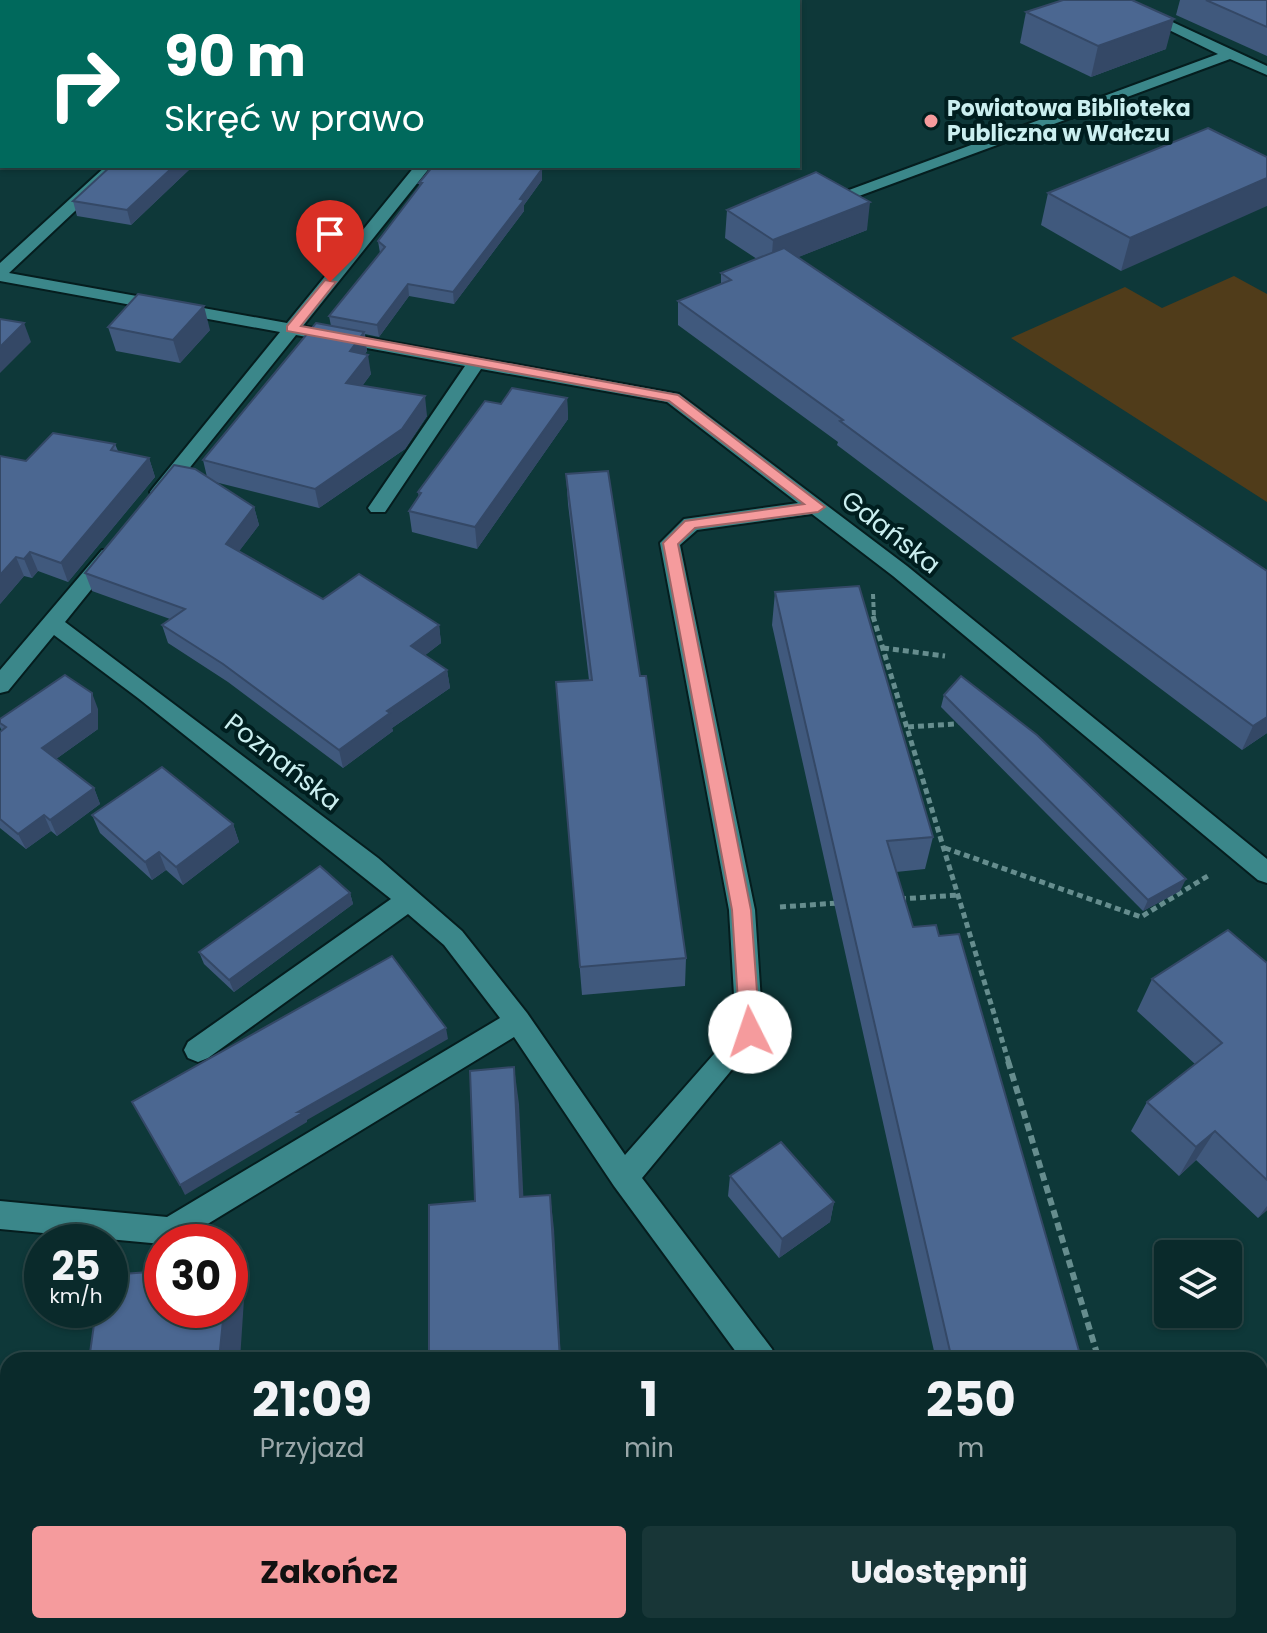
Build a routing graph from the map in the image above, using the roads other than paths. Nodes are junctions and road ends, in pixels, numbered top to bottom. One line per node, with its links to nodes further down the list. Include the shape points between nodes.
1 (1114, 0): 2 (street)
2 (1230, 54): 3 (street); 6 (street)
3 (1267, 71)
4 (113, 168): 7 (street)
5 (421, 168): 8 (street)
6 (854, 193)
7 (0, 274): 8 (street, Gdańska)
8 (292, 329): 9 (street, Gdańska); 10 (street)
9 (477, 361): 11 (street, Gdańska, via 673,398); 12 (street)
10 (152, 501)
11 (818, 507): 16 (street, Gdańska); 20 (street, via 691,524 670,543 742,910 750,1032)
12 (378, 508)
13 (122, 538): 14 (street)
14 (53, 624): 15 (street); 17 (street, Poznańska)
15 (0, 685)
16 (1267, 873)
17 (409, 900): 18 (street, Poznańska, via 453,938); 19 (street)
18 (518, 1021): 20 (street, Poznańska); 21 (street, via 170,1231)
19 (198, 1050)
20 (624, 1177): 22 (street, Poznańska)
21 (0, 1215)
22 (755, 1352)

